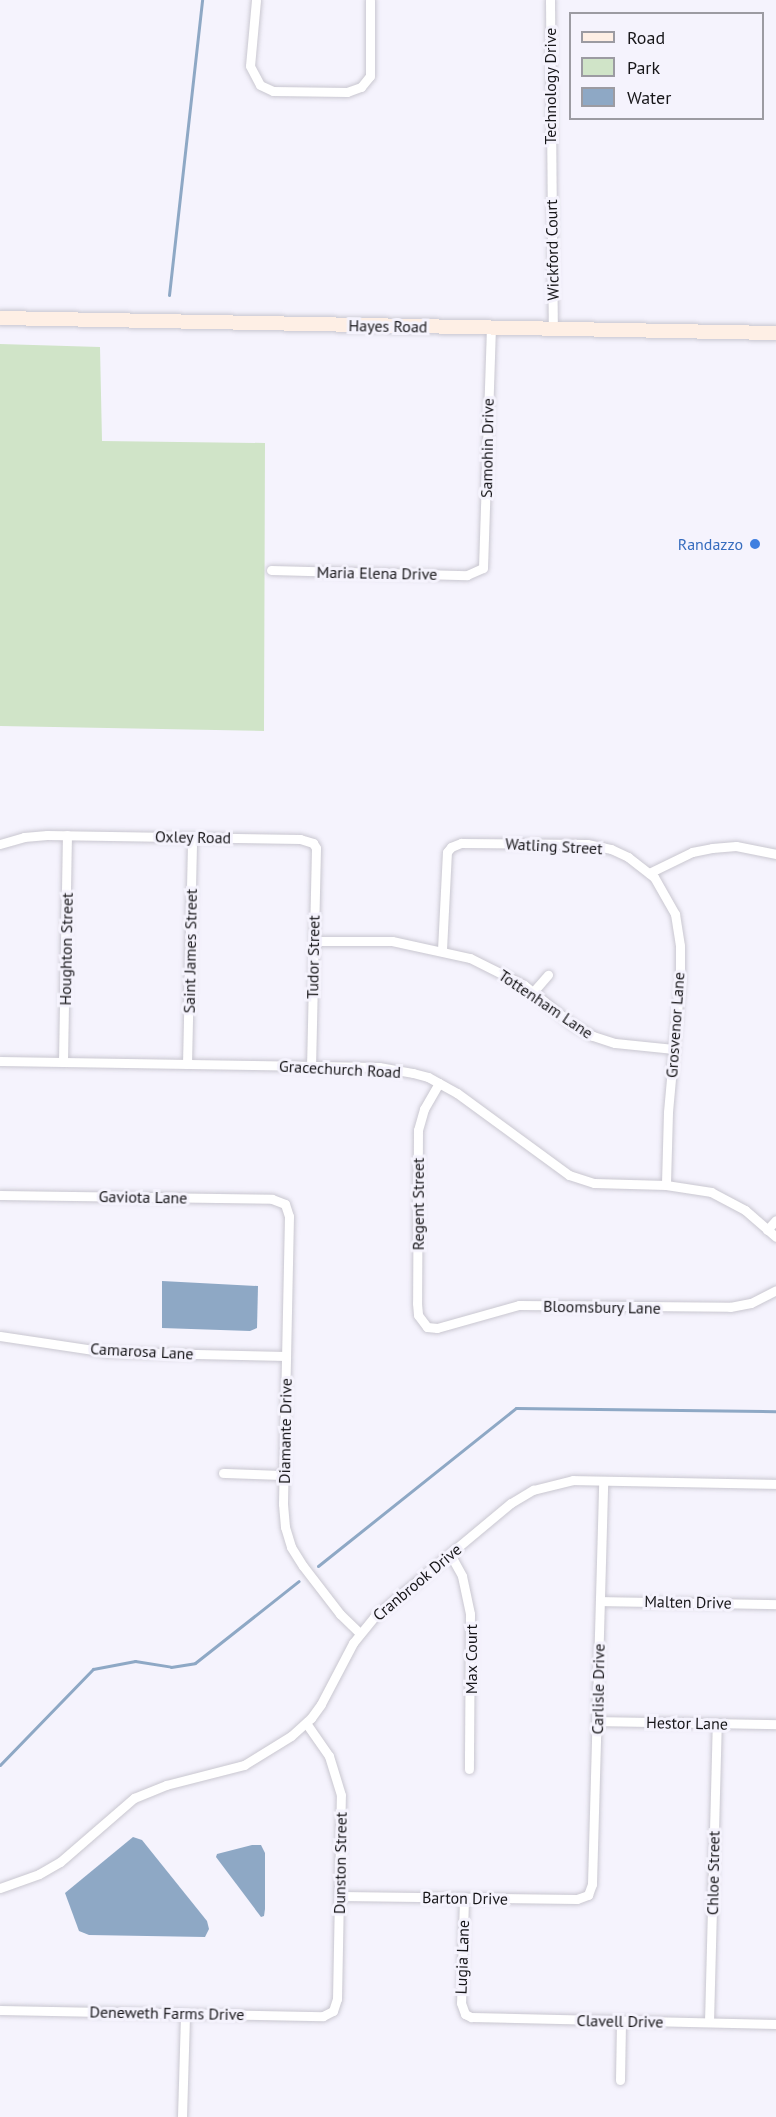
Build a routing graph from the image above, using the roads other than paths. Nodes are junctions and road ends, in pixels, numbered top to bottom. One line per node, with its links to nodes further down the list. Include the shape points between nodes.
1 (256, 0): 2 (street, via 250,66 260,85 273,90 346,92 362,87 370,76)
2 (369, 0)
3 (550, 0): 4 (street, Technology Drive)
4 (550, 171): 7 (street, Wickford Court)
5 (0, 318): 6 (main road, Hayes Road)
6 (491, 328): 7 (main road, Hayes Road); 9 (street, Samohin Drive)
7 (553, 328): 8 (main road, Hayes Road)
8 (776, 333)
9 (483, 568): 10 (street, Maria Elena Drive, via 467,575)
10 (271, 570)
11 (68, 835): 12 (street, Oxley Road); 13 (street, Oxley Road, via 24,837); 23 (street, Houghton Street)
12 (192, 837): 14 (street, Oxley Road, via 300,839 313,843); 24 (street, Saint James Street)
13 (0, 844)
14 (316, 849): 17 (street, Tudor Street)
15 (776, 854): 16 (street, via 736,846 712,848 692,852)
16 (650, 873): 18 (street, Watling Street, via 619,853 588,844 461,843 447,852 444,866); 21 (street, Grosvenor Lane, via 672,907 679,936)
17 (314, 940): 18 (street, Tottenham Lane, via 392,941); 25 (street, Tudor Street)
18 (442, 950): 20 (street, Tottenham Lane, via 482,963)
19 (548, 975): 20 (street)
20 (533, 992): 21 (street, Tottenham Lane, via 593,1036 615,1043)
21 (674, 1049): 27 (street, Grosvenor Lane)
22 (0, 1061): 23 (street, Gracechurch Road)
23 (63, 1062): 24 (street, Gracechurch Road)
24 (187, 1064): 25 (street, Gracechurch Road)
25 (311, 1066): 26 (street, Gracechurch Road, via 390,1068)
26 (439, 1083): 27 (street, Gracechurch Road, via 457,1092 569,1175 594,1183); 34 (street, Regent Street, via 424,1109 418,1131 417,1303 418,1315)
27 (666, 1185): 31 (street, Gracechurch Road, via 711,1192 745,1210)
28 (0, 1195): 29 (street, Gaviota Lane, via 272,1199)
29 (285, 1204): 36 (street, Diamante Drive, via 289,1216)
30 (776, 1220): 31 (street)
31 (767, 1230): 32 (street, Gracechurch Road)
32 (776, 1237)
33 (776, 1290): 34 (street, Bloomsbury Lane, via 751,1303 730,1307 519,1305 437,1328)
34 (427, 1327)
35 (0, 1336): 36 (street, Camarosa Lane, via 107,1352)
36 (286, 1356): 38 (street, Diamante Drive)
37 (223, 1473): 38 (street)
38 (284, 1475): 44 (street, Diamante Drive, via 284,1516 291,1546 334,1606)
39 (603, 1481): 40 (street, Cranbrook Drive); 41 (street, Cranbrook Drive, via 563,1481 533,1490 511,1503); 42 (street, Carlisle Drive)
40 (776, 1484)
41 (450, 1554): 44 (street, Cranbrook Drive, via 392,1600); 49 (street, Max Court, via 462,1576 470,1614)
42 (600, 1601): 43 (street, Malten Drive); 45 (street, Carlisle Drive)
43 (776, 1604)
44 (360, 1633): 46 (street, Cranbrook Drive, via 321,1704)
45 (597, 1720): 47 (street, Hestor Lane); 52 (street, Carlisle Drive, via 592,1884)
46 (306, 1723): 50 (street, Cranbrook Drive, via 272,1750 244,1765 155,1788 134,1798 60,1862); 51 (street, Dunston Street, via 328,1756 339,1785)
47 (717, 1723): 48 (street, Hestor Lane); 59 (street, Chloe Street)
48 (776, 1724)
49 (469, 1769)
50 (0, 1888)
51 (340, 1896): 53 (street, Barton Drive); 55 (street, Dunston Street, via 337,1999)
52 (588, 1896): 53 (street, Barton Drive)
53 (464, 1898): 57 (street, Lugia Lane, via 461,2003)
54 (0, 2010): 56 (street, Deneweth Farms Drive)
55 (333, 2011): 56 (street, Deneweth Farms Drive, via 323,2016)
56 (185, 2014): 62 (street)
57 (465, 2014): 58 (street, Clavell Drive, via 477,2018)
58 (621, 2021): 59 (street, Clavell Drive); 61 (street)
59 (710, 2022): 60 (street, Clavell Drive)
60 (776, 2024)
61 (620, 2080)
62 (182, 2117)

